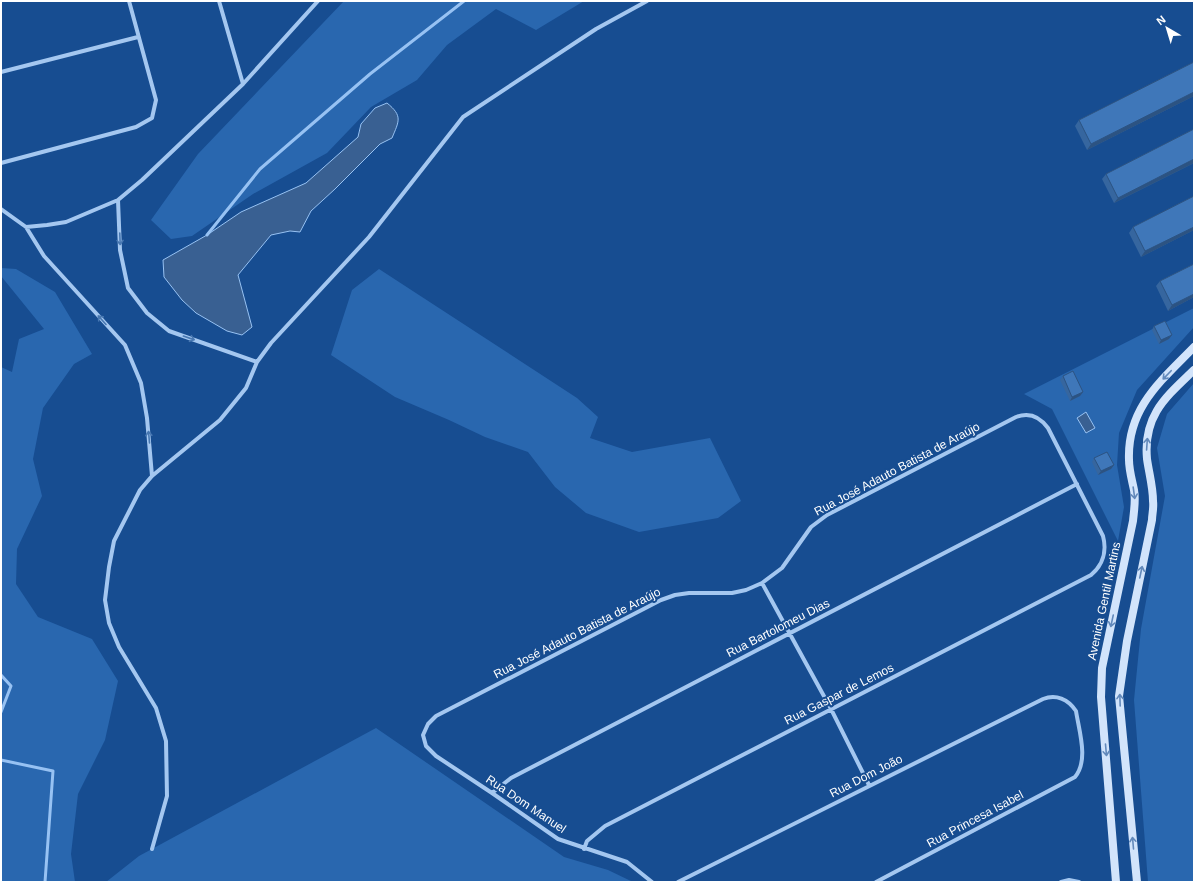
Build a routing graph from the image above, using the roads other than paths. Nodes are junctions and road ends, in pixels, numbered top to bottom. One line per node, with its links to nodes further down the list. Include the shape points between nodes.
1 (130, 1): 6 (street)
2 (219, 1): 8 (street)
3 (318, 1): 5 (street)
4 (647, 1): 14 (street, via 596,28 463,118 369,237 281,332)
5 (314, 3): 8 (street)
6 (138, 37): 7 (street); 9 (street, via 156,100 152,118 136,127)
7 (1, 72)
8 (243, 84): 10 (street)
9 (1, 163)
10 (118, 200): 12 (street, via 66,222); 14 (street, one-way to 14, via 120,250 128,288 147,312 169,331)
11 (1, 209): 12 (street)
12 (26, 227): 16 (street, one-way to 12, via 148,418 141,383 126,345 44,256)
13 (1194, 347): 32 (main road, Avenida Gentil Martins, one-way to 32, via 1147,398 1138,412 1129,444 1128,460 1135,505 1102,668 1101,697)
14 (257, 362): 16 (street, via 246,388 220,420)
15 (1194, 370): 33 (main road, one-way to 15, via 1120,696 1127,641 1154,503 1147,444 1152,418 1159,406)
16 (152, 476): 25 (street, via 140,490 114,541 105,600 109,623 119,647 156,708 166,741 167,796)
17 (1077, 484): 18 (street, Rua José Adauto Batista de Araújo, via 1043,421 1028,415 1016,416 827,515 811,527 782,568); 19 (street, Rua Bartolomeu Dias); 20 (street, Rua Gaspar de Lemos, via 1103,536 1105,546 1104,557 1091,575)
18 (762, 583): 19 (street); 21 (street, Rua José Adauto Batista de Araújo, via 732,593 689,593 661,600 436,716 428,724)
19 (790, 633): 20 (street); 24 (street, Rua Bartolomeu Dias, via 511,778)
20 (831, 709): 23 (street); 26 (street, Rua Gaspar de Lemos, via 605,826 587,842)
21 (423, 735): 24 (street, Rua Dom Manuel, via 426,746 436,756)
22 (1080, 771): 23 (street, Rua Dom João, via 1083,754 1076,710 1065,699 1055,697 1043,699); 29 (street, Rua Princesa Isabel, via 1072,780)
23 (869, 785): 28 (street, Rua Dom João)
24 (492, 793): 26 (street, Rua Dom Manuel, via 558,839)
25 (152, 849)
26 (584, 849): 27 (street, Rua Dom Manuel, via 627,862)
27 (652, 882)
28 (678, 882)
29 (876, 882)
30 (1061, 882): 31 (street)
31 (1079, 882)
32 (1116, 882)
33 (1137, 882)

